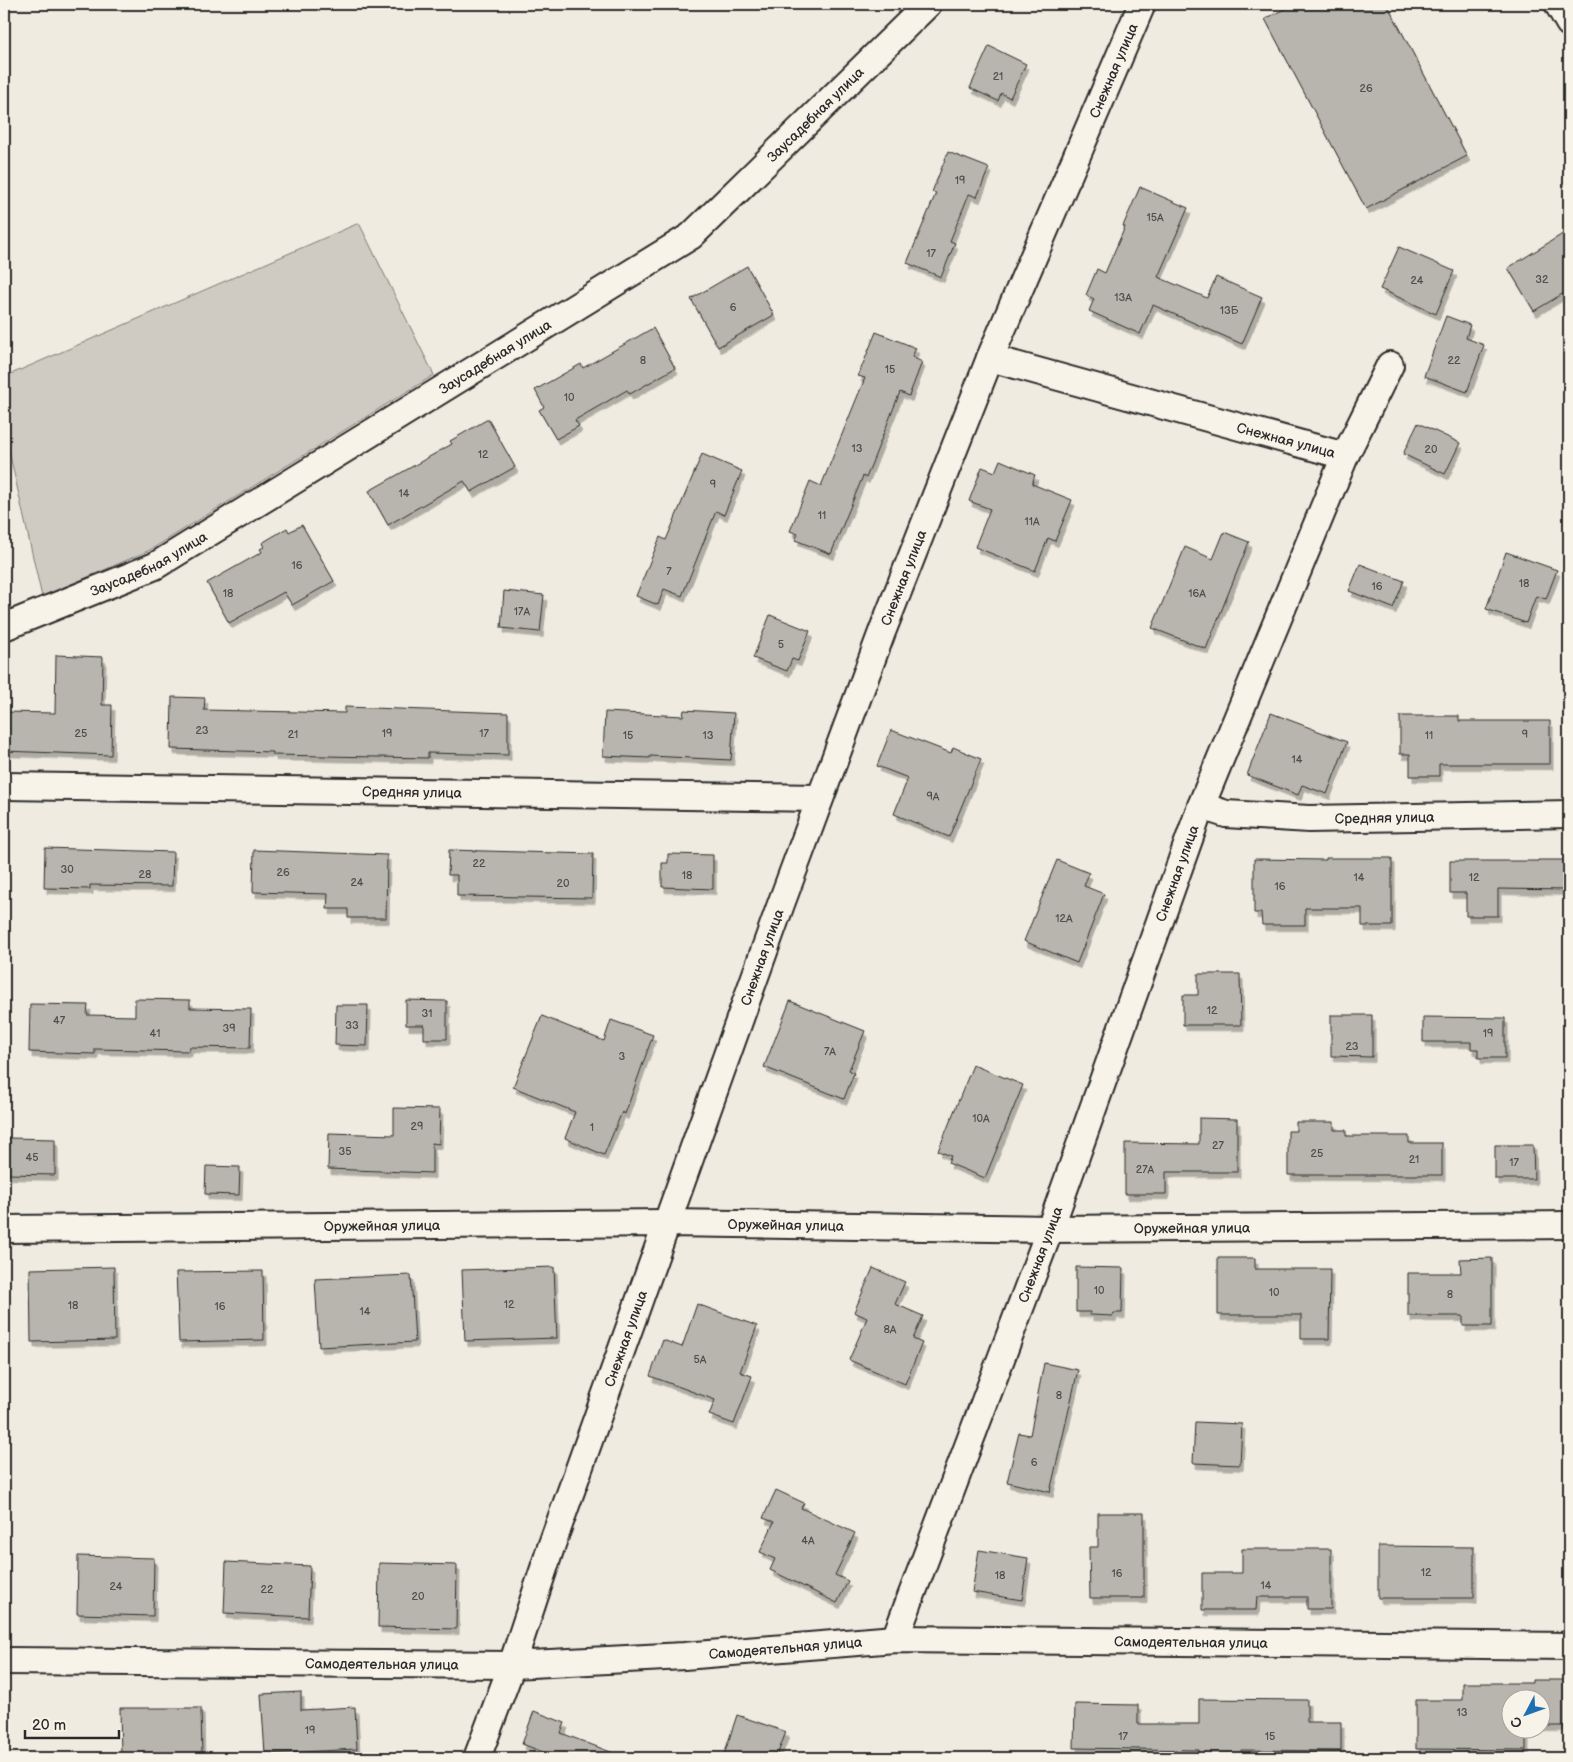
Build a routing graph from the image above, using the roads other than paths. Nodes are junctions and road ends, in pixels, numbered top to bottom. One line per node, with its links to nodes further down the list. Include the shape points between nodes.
1 (928, 4): 8 (street, Заусадебная улица, via 691,236 155,566)
2 (1142, 4): 5 (street, Снежная улица)
3 (1558, 4): 4 (street)
4 (1569, 23)
5 (990, 358): 7 (street, Снежная улица); 10 (street, Снежная улица)
6 (1390, 365): 7 (street)
7 (1345, 456): 11 (street, Снежная улица)
8 (4, 627)
9 (4, 786): 10 (street, Средняя улица)
10 (820, 798): 13 (street, Снежная улица)
11 (1201, 806): 12 (street, Средняя улица, via 1226,814 1309,819); 16 (street, Снежная улица)
12 (1569, 814)
13 (667, 1224): 15 (street, Оружейная улица); 16 (street, Оружейная улица); 20 (street, Снежная улица)
14 (1569, 1225): 16 (street, Оружейная улица)
15 (4, 1228)
16 (1050, 1229): 17 (street, Снежная улица)
17 (895, 1639): 18 (street, Самодеятельная улица); 20 (street, Самодеятельная улица, via 684,1656)
18 (1569, 1646)
19 (4, 1661): 20 (street, Самодеятельная улица)
20 (512, 1665): 21 (street, Снежная улица)
21 (477, 1758)

